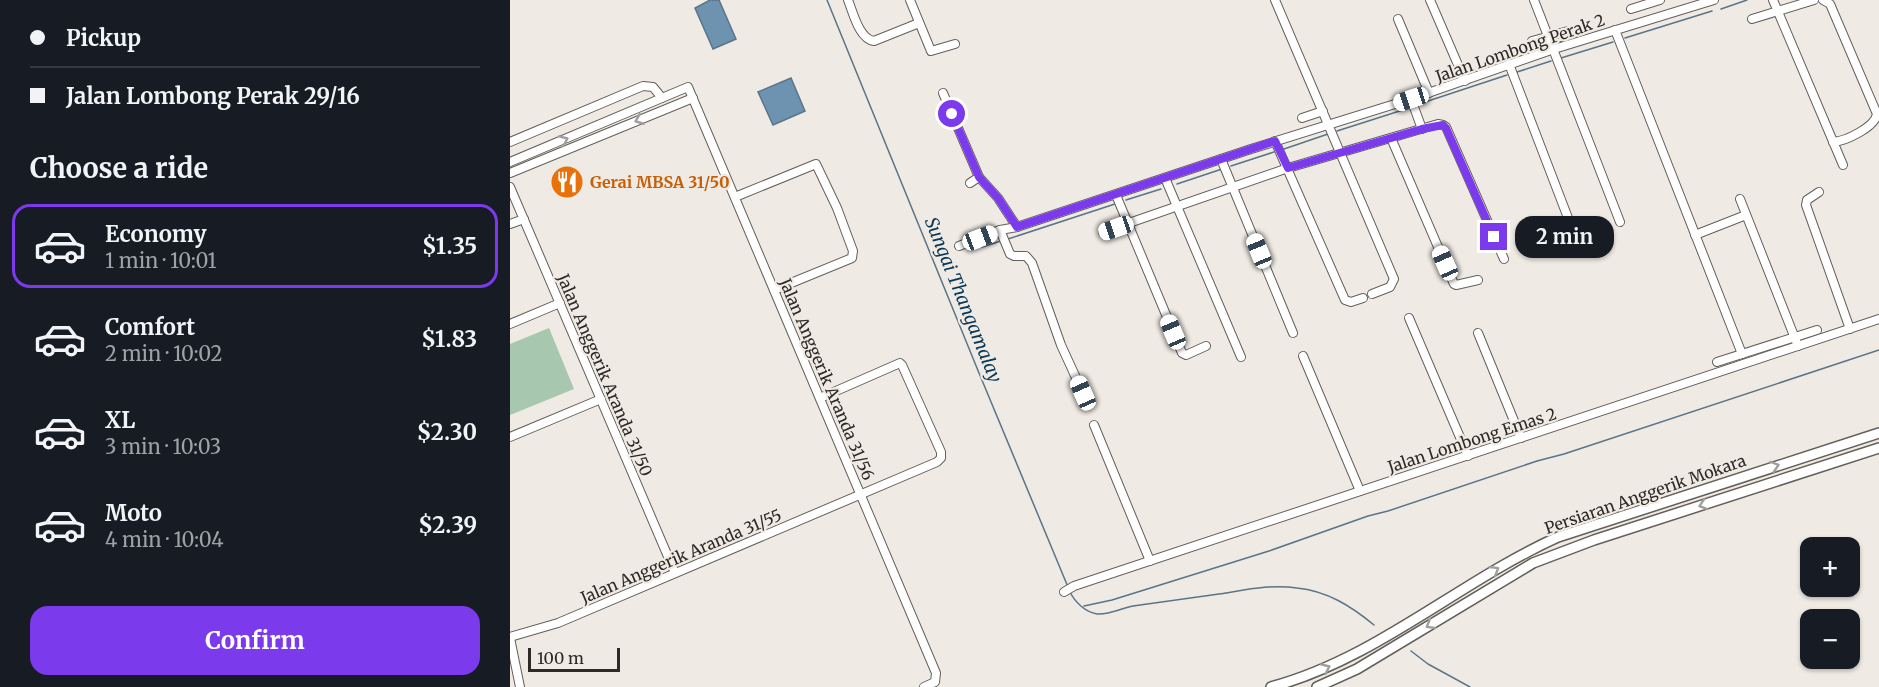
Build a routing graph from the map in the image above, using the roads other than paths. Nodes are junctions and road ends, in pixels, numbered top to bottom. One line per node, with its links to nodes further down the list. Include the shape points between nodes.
1 (848, 0): 16 (street, via 868,40)
2 (910, 0): 16 (street)
3 (1275, 0): 30 (street)
4 (1430, 0): 24 (street)
5 (1534, 0): 19 (street)
6 (1656, 0): 11 (street); 13 (street)
7 (1712, 0): 13 (street, Jalan Lombong Perak 2)
8 (1773, 0): 12 (street)
9 (1815, 0): 12 (street)
10 (1823, 0): 37 (street, via 1830,4 1877,114 1871,125 1841,142)
11 (1631, 9)
12 (1778, 11): 15 (street); 37 (street)
13 (1660, 16): 17 (street, Jalan Lombong Perak 2)
14 (1398, 19): 26 (street)
15 (1752, 19)
16 (919, 23): 21 (street, via 931,51)
17 (1615, 30): 22 (street, Jalan Lombong Perak 2); 61 (street)
18 (1568, 31): 19 (street)
19 (1549, 36): 20 (street); 22 (street)
20 (1532, 41)
21 (955, 44)
22 (1554, 49): 23 (street, Jalan Lombong Perak 2); 56 (street)
23 (1509, 64): 24 (street, Jalan Lombong Perak 2); 63 (street)
24 (1465, 81): 26 (street, Jalan Lombong Perak 2)
25 (943, 93): 44 (street)
26 (1429, 93): 29 (street, Jalan Lombong Perak 2)
27 (662, 98): 28 (street, Jalan Anggerik Aranda 31/56, via 688,87); 36 (street, via 653,87 643,86); 40 (street, one-way to 27)
28 (693, 98): 43 (street, one-way to 43); 51 (street, Jalan Anggerik Aranda 31/56)
29 (1411, 99): 32 (street, Jalan Lombong Perak 2); 33 (street)
30 (1323, 111): 31 (street); 32 (street)
31 (1302, 118)
32 (1329, 126): 35 (street, Jalan Lombong Perak 2); 38 (street)
33 (1422, 129): 34 (street); 65 (street, via 1438,124 1446,128)
34 (1391, 138): 38 (street); 66 (street, via 1454,284)
35 (1275, 141): 39 (street, Jalan Lombong Perak 2); 42 (street)
36 (510, 142)
37 (1833, 142): 41 (street)
38 (1340, 153): 42 (street); 68 (street, via 1394,279 1390,287)
39 (1221, 159): 45 (street, Jalan Lombong Perak 2); 48 (street)
40 (510, 162)
41 (1843, 165)
42 (1288, 168): 48 (street); 69 (street, via 1345,300)
43 (510, 173)
44 (979, 177): 46 (street); 59 (street)
45 (1165, 178): 50 (street, Jalan Lombong Perak 2); 53 (street)
46 (970, 183)
47 (510, 187): 55 (street, Jalan Anggerik Aranda 31/50)
48 (1233, 187): 53 (street); 76 (street)
49 (1819, 192): 74 (street, via 1806,200 1806,205)
50 (1116, 195): 58 (street); 59 (street, Jalan Lombong Perak 2)
51 (735, 197): 67 (street, Jalan Anggerik Aranda 31/56); 67 (street, via 816,164 837,208 852,258)
52 (1740, 199): 54 (street)
53 (1178, 207): 58 (street); 83 (street)
54 (1746, 215): 61 (street); 78 (street)
55 (524, 219): 57 (street); 70 (street, Jalan Anggerik Aranda 31/50)
56 (1620, 222)
57 (510, 224)
58 (1128, 224): 60 (street); 79 (street, via 1182,353 1186,355)
59 (1017, 227): 62 (street, Jalan Lombong Perak 2)
60 (1103, 232)
61 (1695, 235): 81 (street)
62 (1003, 237): 64 (street, Jalan Lombong Perak 2); 85 (street, via 1010,254 1026,256 1032,263)
63 (1578, 244)
64 (959, 246)
65 (1504, 259)
66 (1478, 280)
67 (774, 290): 86 (street, Jalan Anggerik Aranda 31/56)
68 (1372, 294)
69 (1363, 298)
70 (560, 303): 73 (street); 87 (street, Jalan Anggerik Aranda 31/50)
71 (1409, 318): 93 (street)
72 (1879, 319): 74 (street, Jalan Lombong Emas 2)
73 (510, 324)
74 (1848, 326): 80 (street, Jalan Lombong Emas 2)
75 (1817, 330): 78 (street)
76 (1293, 333)
77 (1478, 333): 91 (street)
78 (1795, 338): 80 (street); 81 (street)
79 (1206, 346)
80 (1798, 346): 91 (street, Jalan Lombong Emas 2)
81 (1742, 354): 84 (street)
82 (1303, 356): 94 (street)
83 (1241, 357)
84 (1717, 362)
85 (1083, 393)
86 (820, 398): 95 (street, Jalan Anggerik Aranda 31/56); 95 (street, Jalan Anggerik Aranda 31/55, via 900,363 941,453 938,462)
87 (600, 399): 90 (street); 97 (street, Jalan Anggerik Aranda 31/50)
88 (1094, 425): 96 (street)
89 (1879, 433): 102 (main road, Persiaran Anggerik Mokara, one-way to 89, via 1332,666 1526,551 1558,537)
90 (510, 437)
91 (1521, 438): 93 (street, Jalan Lombong Emas 2)
92 (1879, 448): 103 (main road, Persiaran Anggerik Mokara, one-way to 103, via 1533,563 1358,669)
93 (1468, 456): 94 (street, Jalan Lombong Emas 2)
94 (1360, 491): 96 (street, Jalan Lombong Emas 2)
95 (861, 495): 97 (street, Jalan Anggerik Aranda 31/55); 101 (street, Jalan Anggerik Aranda 31/56, via 936,673 935,682)
96 (1150, 561): 98 (street, Jalan Lombong Emas 2)
97 (675, 573): 99 (street, Jalan Anggerik Aranda 31/55, via 558,623)
98 (1064, 592)
99 (510, 637): 100 (street)
100 (520, 687)
101 (924, 687)
102 (1271, 687)
103 (1317, 687)

